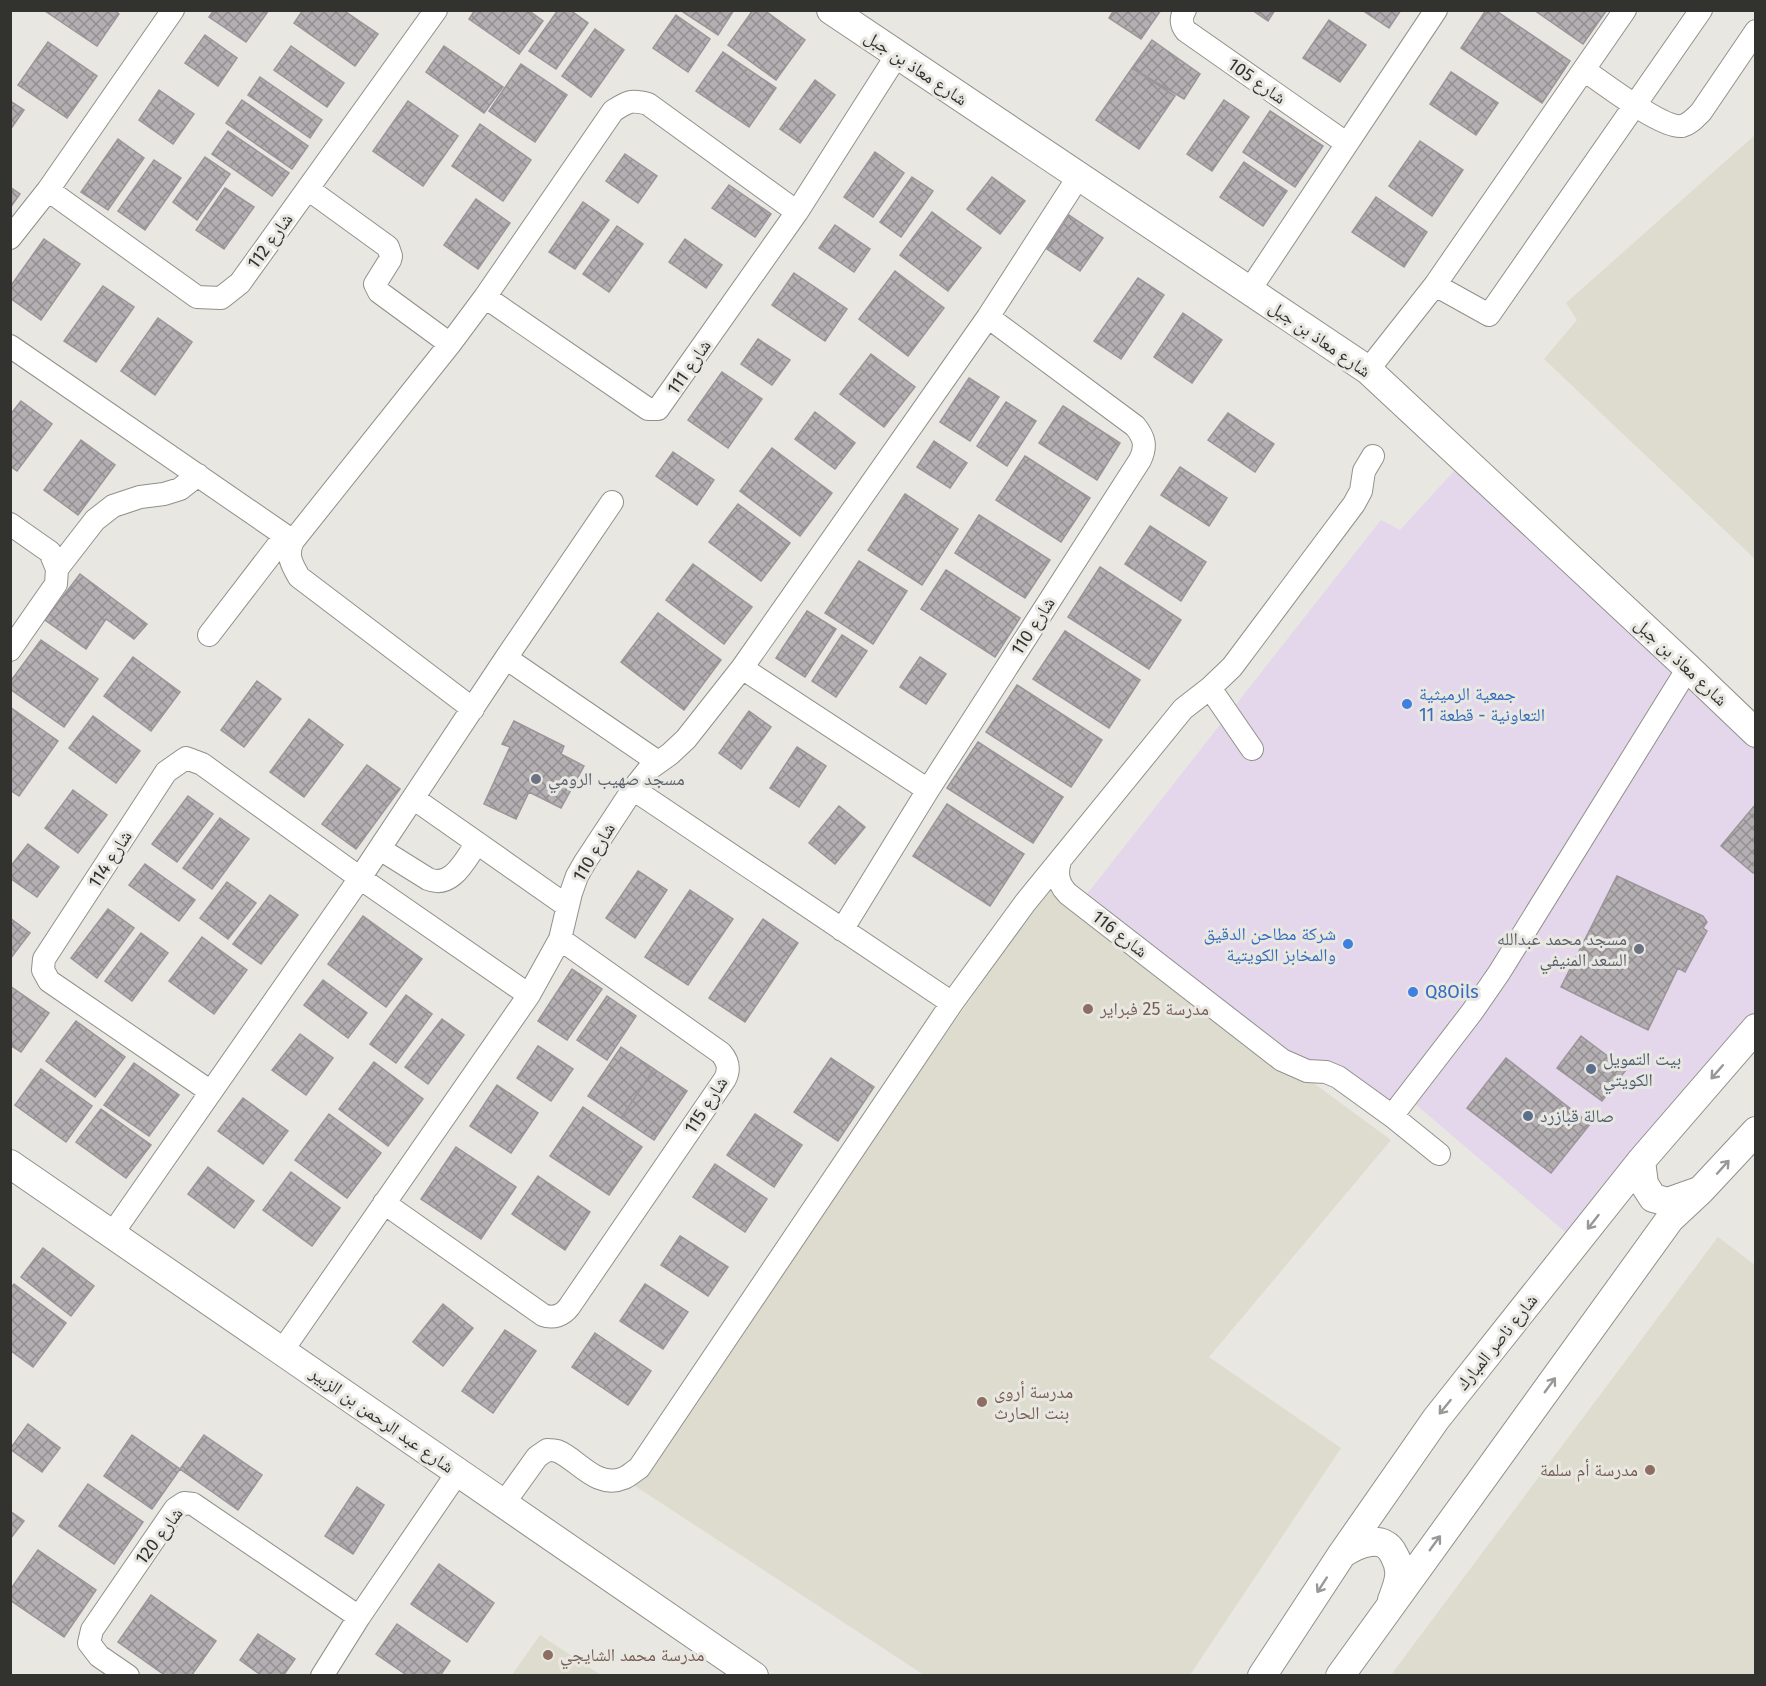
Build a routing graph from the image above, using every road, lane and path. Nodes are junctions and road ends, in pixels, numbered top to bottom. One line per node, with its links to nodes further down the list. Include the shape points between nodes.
1 (173, 10): 15 (street)
2 (436, 10): 14 (street, شارع 112)
3 (831, 10): 9 (street, شارع معاذ بن جبل)
4 (1185, 10): 12 (street, شارع 105, via 1182,23 1186,32)
5 (1436, 10): 12 (street)
6 (1625, 10): 10 (street)
7 (1701, 10): 11 (street)
8 (1755, 31): 11 (street, via 1694,120 1684,126 1666,124)
9 (897, 55): 13 (street, شارع معاذ بن جبل); 16 (street, شارع 111)
10 (1584, 70): 11 (street); 18 (street)
11 (1635, 105): 18 (street, via 1489,315)
12 (1346, 143): 19 (street)
13 (1079, 176): 19 (street, شارع معاذ بن جبل); 21 (street, شارع 110)
14 (308, 189): 15 (street, شارع 112, via 240,284 221,298 196,297); 22 (street, via 388,247 390,260 375,284 379,292)
15 (48, 190): 17 (street)
16 (797, 212): 20 (street, via 648,104 627,102 613,111); 20 (street, شارع 111, via 655,410 648,409)
17 (10, 238)
18 (1436, 285): 24 (street)
19 (1249, 291): 24 (street, شارع معاذ بن جبل)
20 (485, 297): 22 (street)
21 (988, 317): 34 (street, شارع 110); 42 (street, شارع 110, via 1135,426 1143,438 1144,451)
22 (450, 344): 29 (street)
23 (10, 346): 26 (street)
24 (1368, 370): 35 (street, شارع معاذ بن جبل)
25 (1373, 456): 36 (street, via 1354,504 1232,667)
26 (198, 476): 29 (street); 30 (street, via 180,489 113,506 95,520)
27 (612, 502): 33 (street)
28 (10, 524): 30 (street, via 50,552)
29 (289, 538): 31 (street); 37 (street, via 290,563 299,577)
30 (57, 569): 32 (street, via 57,584)
31 (209, 635)
32 (10, 650)
33 (506, 658): 37 (street); 40 (street)
34 (742, 668): 40 (street, شارع 110, via 686,739); 42 (street)
35 (1688, 668): 38 (street, شارع معاذ بن جبل); 55 (street, via 1472,1012)
36 (1210, 688): 39 (street); 46 (street, via 1183,709)
37 (473, 710): 43 (street)
38 (1755, 733)
39 (1252, 748)
40 (658, 762): 41 (street, شارع 110)
41 (633, 789): 48 (street, شارع 110, via 577,876); 49 (street)
42 (928, 790): 49 (street)
43 (413, 798): 44 (street); 45 (street)
44 (477, 843): 45 (street, via 459,869 441,882 428,879); 48 (street)
45 (380, 849): 47 (street)
46 (1060, 861): 52 (street, via 1024,903); 55 (street, شارع 116, via 1059,881 1068,894 1278,1056 1307,1071 1332,1074)
47 (360, 878): 51 (street, شارع 114); 54 (street); 54 (street, شارع 114, via 202,764 186,758 166,772 44,959 43,970 49,981)
48 (567, 906): 50 (street, شارع 110)
49 (842, 930): 52 (street)
50 (560, 939): 51 (street); 61 (street, شارع 115, via 721,1053 728,1067 725,1079 567,1310 557,1316 543,1315)
51 (529, 995): 61 (street)
52 (952, 1002): 65 (street, via 639,1468 625,1478 604,1480 558,1451 547,1450 531,1464)
53 (1755, 1028): 58 (street, شارع ناصر المبارك, one-way to 58)
54 (211, 1092): 62 (street)
55 (1392, 1116): 57 (street, شارع 116)
56 (1755, 1131): 60 (street, one-way to 56)
57 (1439, 1154)
58 (1641, 1161): 60 (street, via 1644,1184 1653,1198 1668,1202); 66 (street, شارع ناصر المبارك, one-way to 66, via 1436,1419)
59 (10, 1164): 62 (street, شارع عبد الرحمن بن الزبير)
60 (1701, 1190): 67 (street, one-way to 60, via 1670,1219)
61 (384, 1203): 63 (street)
62 (112, 1234): 63 (street, شارع عبد الرحمن بن الزبير)
63 (282, 1351): 64 (street, شارع عبد الرحمن بن الزبير)
64 (458, 1472): 65 (street, شارع عبد الرحمن بن الزبير); 68 (street)
65 (504, 1503): 71 (street, شارع عبد الرحمن بن الزبير)
66 (1341, 1554): 67 (street, via 1373,1542 1392,1550 1399,1575); 72 (street, شارع ناصر المبارك, one-way to 72)
67 (1390, 1605): 73 (street)
68 (359, 1617): 69 (street, شارع 120, via 193,1504 184,1503 175,1509 92,1630 89,1643 99,1656); 70 (street)
69 (128, 1676)
70 (322, 1676)
71 (754, 1676)
72 (1262, 1676)
73 (1340, 1676)

